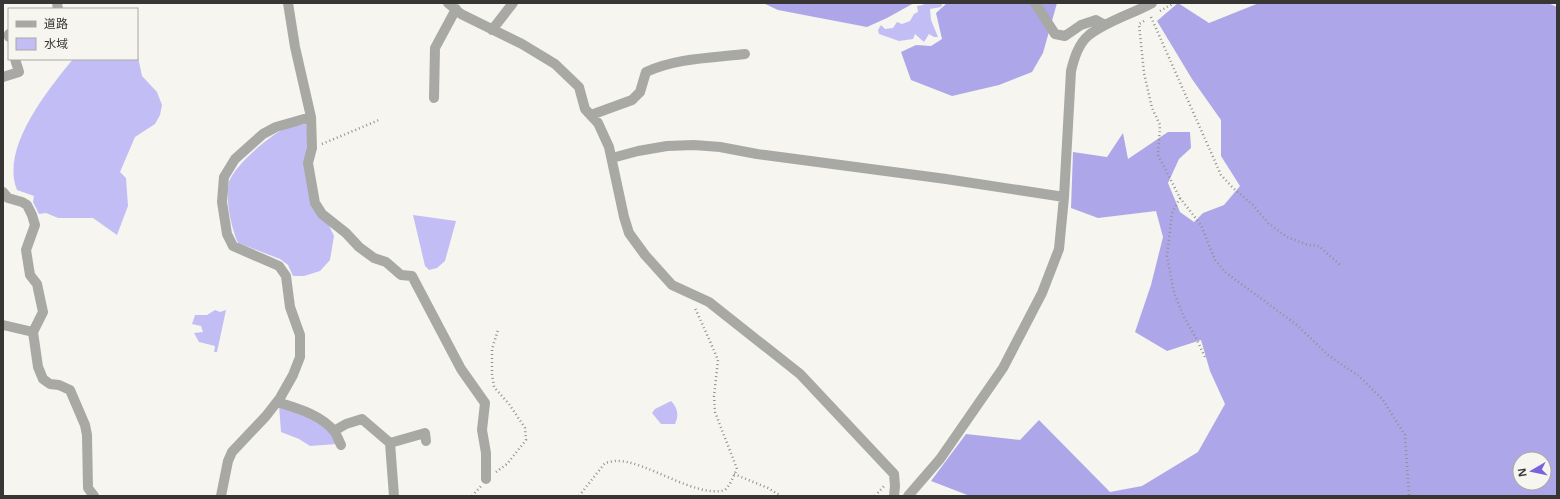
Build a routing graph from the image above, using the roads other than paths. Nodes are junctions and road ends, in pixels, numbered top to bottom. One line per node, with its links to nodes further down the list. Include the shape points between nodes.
1 (288, 3): 13 (street)
2 (513, 3): 7 (street)
3 (1035, 3): 6 (street, via 1055,34 1065,36 1081,25 1096,20)
4 (1152, 3): 6 (street)
5 (452, 6): 7 (street, via 461,14); 11 (street, via 435,48)
6 (1105, 25): 16 (street, via 1088,36 1076,54 1071,71)
7 (492, 30): 12 (street, via 555,64 579,87 585,108)
8 (745, 54): 12 (street, via 659,66 646,72 640,92 632,100)
9 (15, 60): 10 (street, via 19,72)
10 (3, 77)
11 (434, 98)
12 (591, 114): 14 (street, via 598,123)
13 (311, 117): 19 (street, via 276,126 263,134 235,159 224,177 222,202 227,234 233,246 279,266 286,276 290,306 300,335 300,357); 24 (street, via 312,148 308,163 315,203 322,214 346,232 359,247 386,262 402,275 412,276 461,369 485,403 482,430 486,453)
14 (612, 158): 16 (street, via 667,146 720,147); 28 (street, via 629,233 645,255 672,285 709,302 800,374 894,474)
15 (3, 192): 18 (street, via 8,198 27,205 32,215 34,225 26,250 27,263 30,275 37,284 43,312)
16 (1064, 197): 29 (street, via 1059,249 1042,293 1022,332 1003,368 940,459)
17 (3, 325): 18 (street)
18 (33, 332): 25 (street, via 38,367 43,379 70,390 85,425 88,488)
19 (277, 402): 20 (street, via 304,411); 26 (street, via 232,452)
20 (334, 431): 22 (street, via 362,418); 23 (street)
21 (426, 441): 22 (street, via 425,432)
22 (390, 443): 27 (street)
23 (341, 445)
24 (486, 479)
25 (94, 496)
26 (221, 496)
27 (394, 496)
28 (894, 496)
29 (908, 496)

